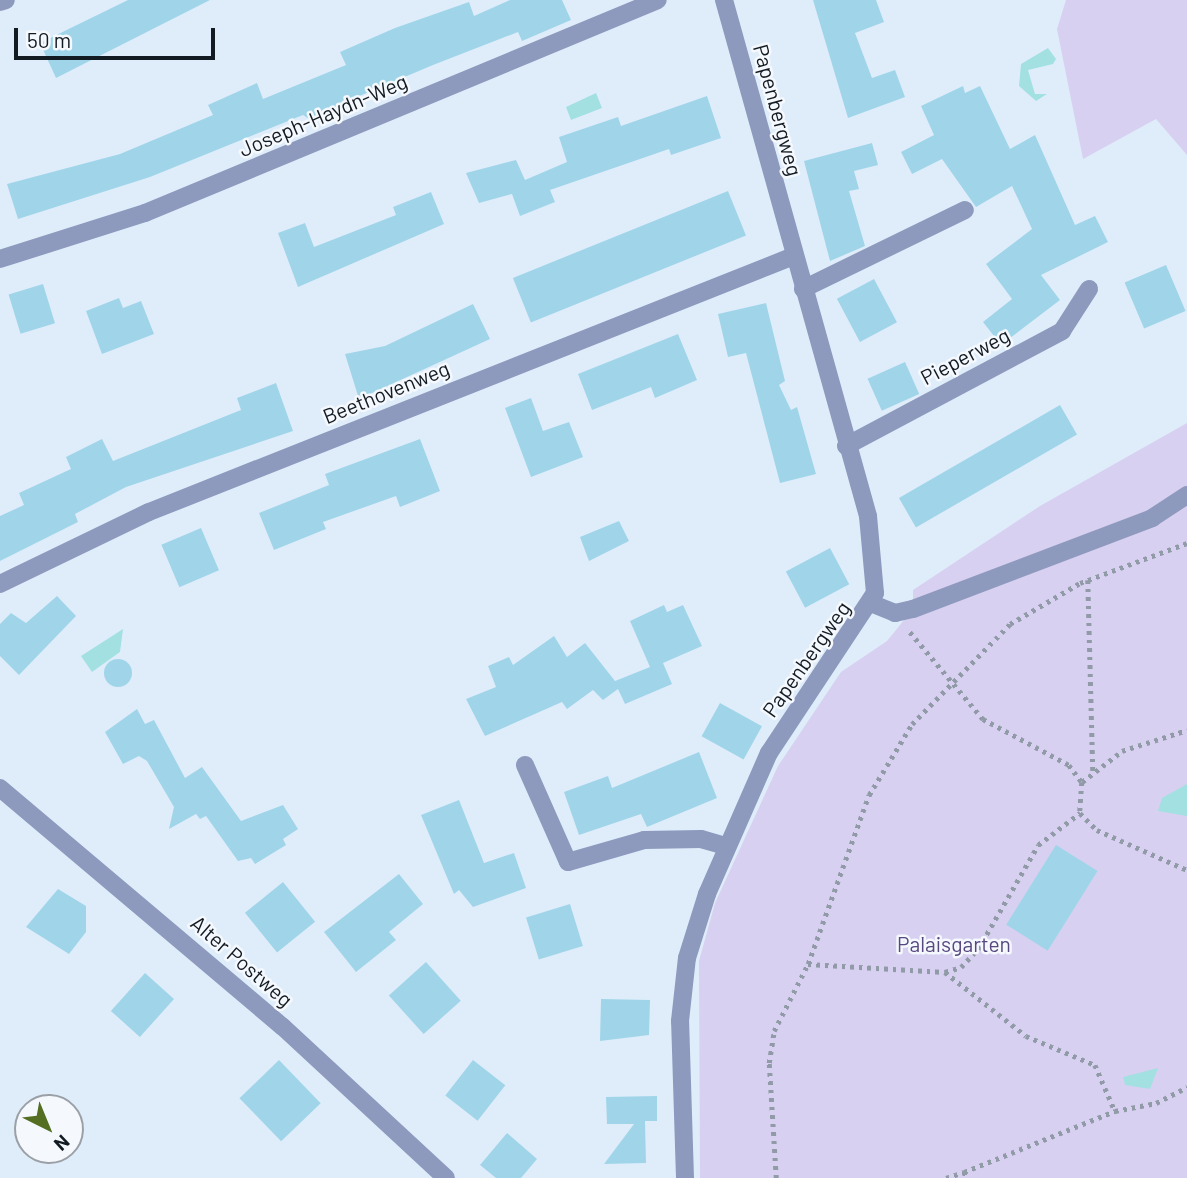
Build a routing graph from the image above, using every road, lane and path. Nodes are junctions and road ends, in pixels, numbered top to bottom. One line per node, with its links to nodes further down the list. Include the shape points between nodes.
1 (6, 0): 4 (street)
2 (658, 0): 7 (street, Joseph-Haydn-Weg, via 145,213)
3 (724, 0): 6 (street, Papenbergweg)
4 (0, 2)
5 (965, 210): 8 (street)
6 (794, 256): 8 (street, Papenbergweg); 14 (street, Beethovenweg, via 149,512)
7 (0, 259)
8 (803, 289): 10 (street, Papenbergweg)
9 (1088, 289): 10 (street, Pieperweg, via 1062,331)
10 (846, 446): 15 (street, Papenbergweg, via 876,557)
11 (1187, 495): 15 (street, via 1152,518 913,609 895,613)
12 (1187, 543): 13 (path)
13 (1088, 580): 17 (path, via 1010,624); 20 (path)
14 (0, 584)
15 (873, 604): 24 (street, Papenbergweg, via 769,753)
16 (911, 633): 17 (path)
17 (949, 681): 21 (path, via 983,719 1025,736); 26 (path, via 912,724 869,795)
18 (1187, 730): 20 (path, via 1157,736)
19 (525, 765): 24 (street, via 568,862 644,840 701,839)
20 (1093, 771): 21 (path)
21 (1082, 782): 23 (path)
22 (0, 788): 31 (street, Alter Postweg, via 283,1027)
23 (1080, 813): 25 (path, via 1114,842); 27 (path, via 1038,845 978,949)
24 (725, 846): 32 (street, Papenbergweg, via 687,958 680,1021)
25 (1187, 870)
26 (808, 964): 27 (path); 33 (path, via 775,1031 769,1063)
27 (945, 972): 29 (path, via 1026,1036 1095,1065)
28 (1187, 1087): 29 (path, via 1156,1103)
29 (1115, 1111): 30 (path)
30 (964, 1172): 34 (path); 35 (path)
31 (446, 1178)
32 (685, 1178)
33 (776, 1178)
34 (946, 1178)
35 (967, 1178)

